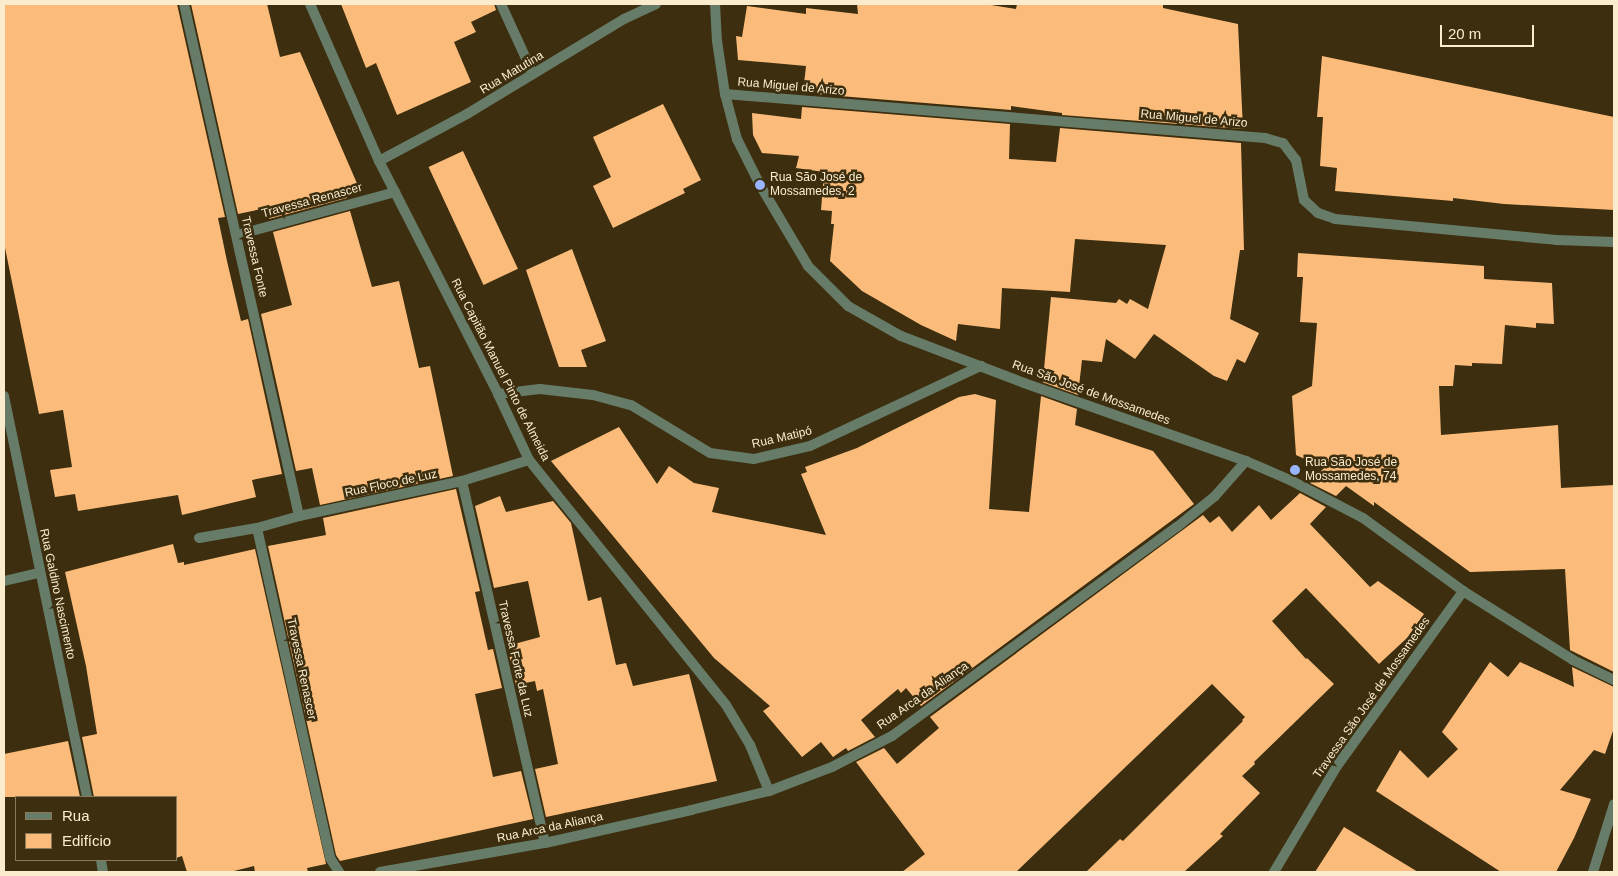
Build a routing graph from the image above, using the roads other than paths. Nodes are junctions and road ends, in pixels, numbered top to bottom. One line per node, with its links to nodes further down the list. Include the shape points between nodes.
1 (184, 4): 10 (street, Travessa Fonte)
2 (310, 4): 8 (street, Rua Capitão Manuel Pinto de Almeida)
3 (501, 4): 6 (street)
4 (656, 4): 6 (street, Rua Matutina, via 624,19)
5 (715, 4): 7 (street, Rua São José de Mossamedes)
6 (533, 74): 8 (street, Rua Matutina)
7 (724, 94): 11 (street, Rua Miguel de Arizo, via 1265,138 1283,143 1296,160 1304,200 1318,214 1335,220 1556,240); 12 (street, Rua São José de Mossamedes, via 737,139 808,266 848,306 901,336)
8 (379, 161): 9 (street, Rua Capitão Manuel Pinto de Almeida)
9 (395, 192): 10 (street, Travessa Renascer); 13 (street, Rua Capitão Manuel Pinto de Almeida)
10 (236, 235): 18 (street, Travessa Fonte)
11 (1614, 242)
12 (981, 366): 13 (street, Rua Matipó, via 810,446 754,459 710,453 631,405 540,389); 16 (street, Rua São José de Mossamedes)
13 (498, 394): 15 (street, Rua Capitão Manuel Pinto de Almeida)
14 (4, 396): 21 (street, Rua Galdino Nascimento)
15 (529, 460): 17 (street, Rua Floco de Luz); 25 (street, Rua Capitão Manuel Pinto de Almeida, via 726,705 750,745)
16 (1246, 461): 23 (street, Rua São José de Mossamedes, via 1363,518); 25 (street, Rua Arca da Aliança, via 1215,496 1177,527 892,736 832,767)
17 (462, 481): 18 (street, Rua Floco de Luz); 28 (street, Travessa Forte da Luz)
18 (299, 516): 19 (street, Rua Floco de Luz)
19 (257, 528): 20 (street); 29 (street, Travessa Renascer, via 330,858)
20 (198, 538)
21 (40, 573): 22 (street); 26 (street, Rua Galdino Nascimento)
22 (4, 581)
23 (1464, 592): 24 (street, Rua São José de Mossamedes, via 1573,660); 31 (street, Travessa São José de Mossamedes, via 1337,766)
24 (1614, 680)
25 (769, 791): 28 (street, Rua Arca da Aliança)
26 (87, 796)
27 (1614, 804): 32 (street)
28 (545, 843): 30 (street, Rua Arca da Aliança)
29 (339, 872)
30 (380, 872)
31 (1274, 872)
32 (1593, 872)

